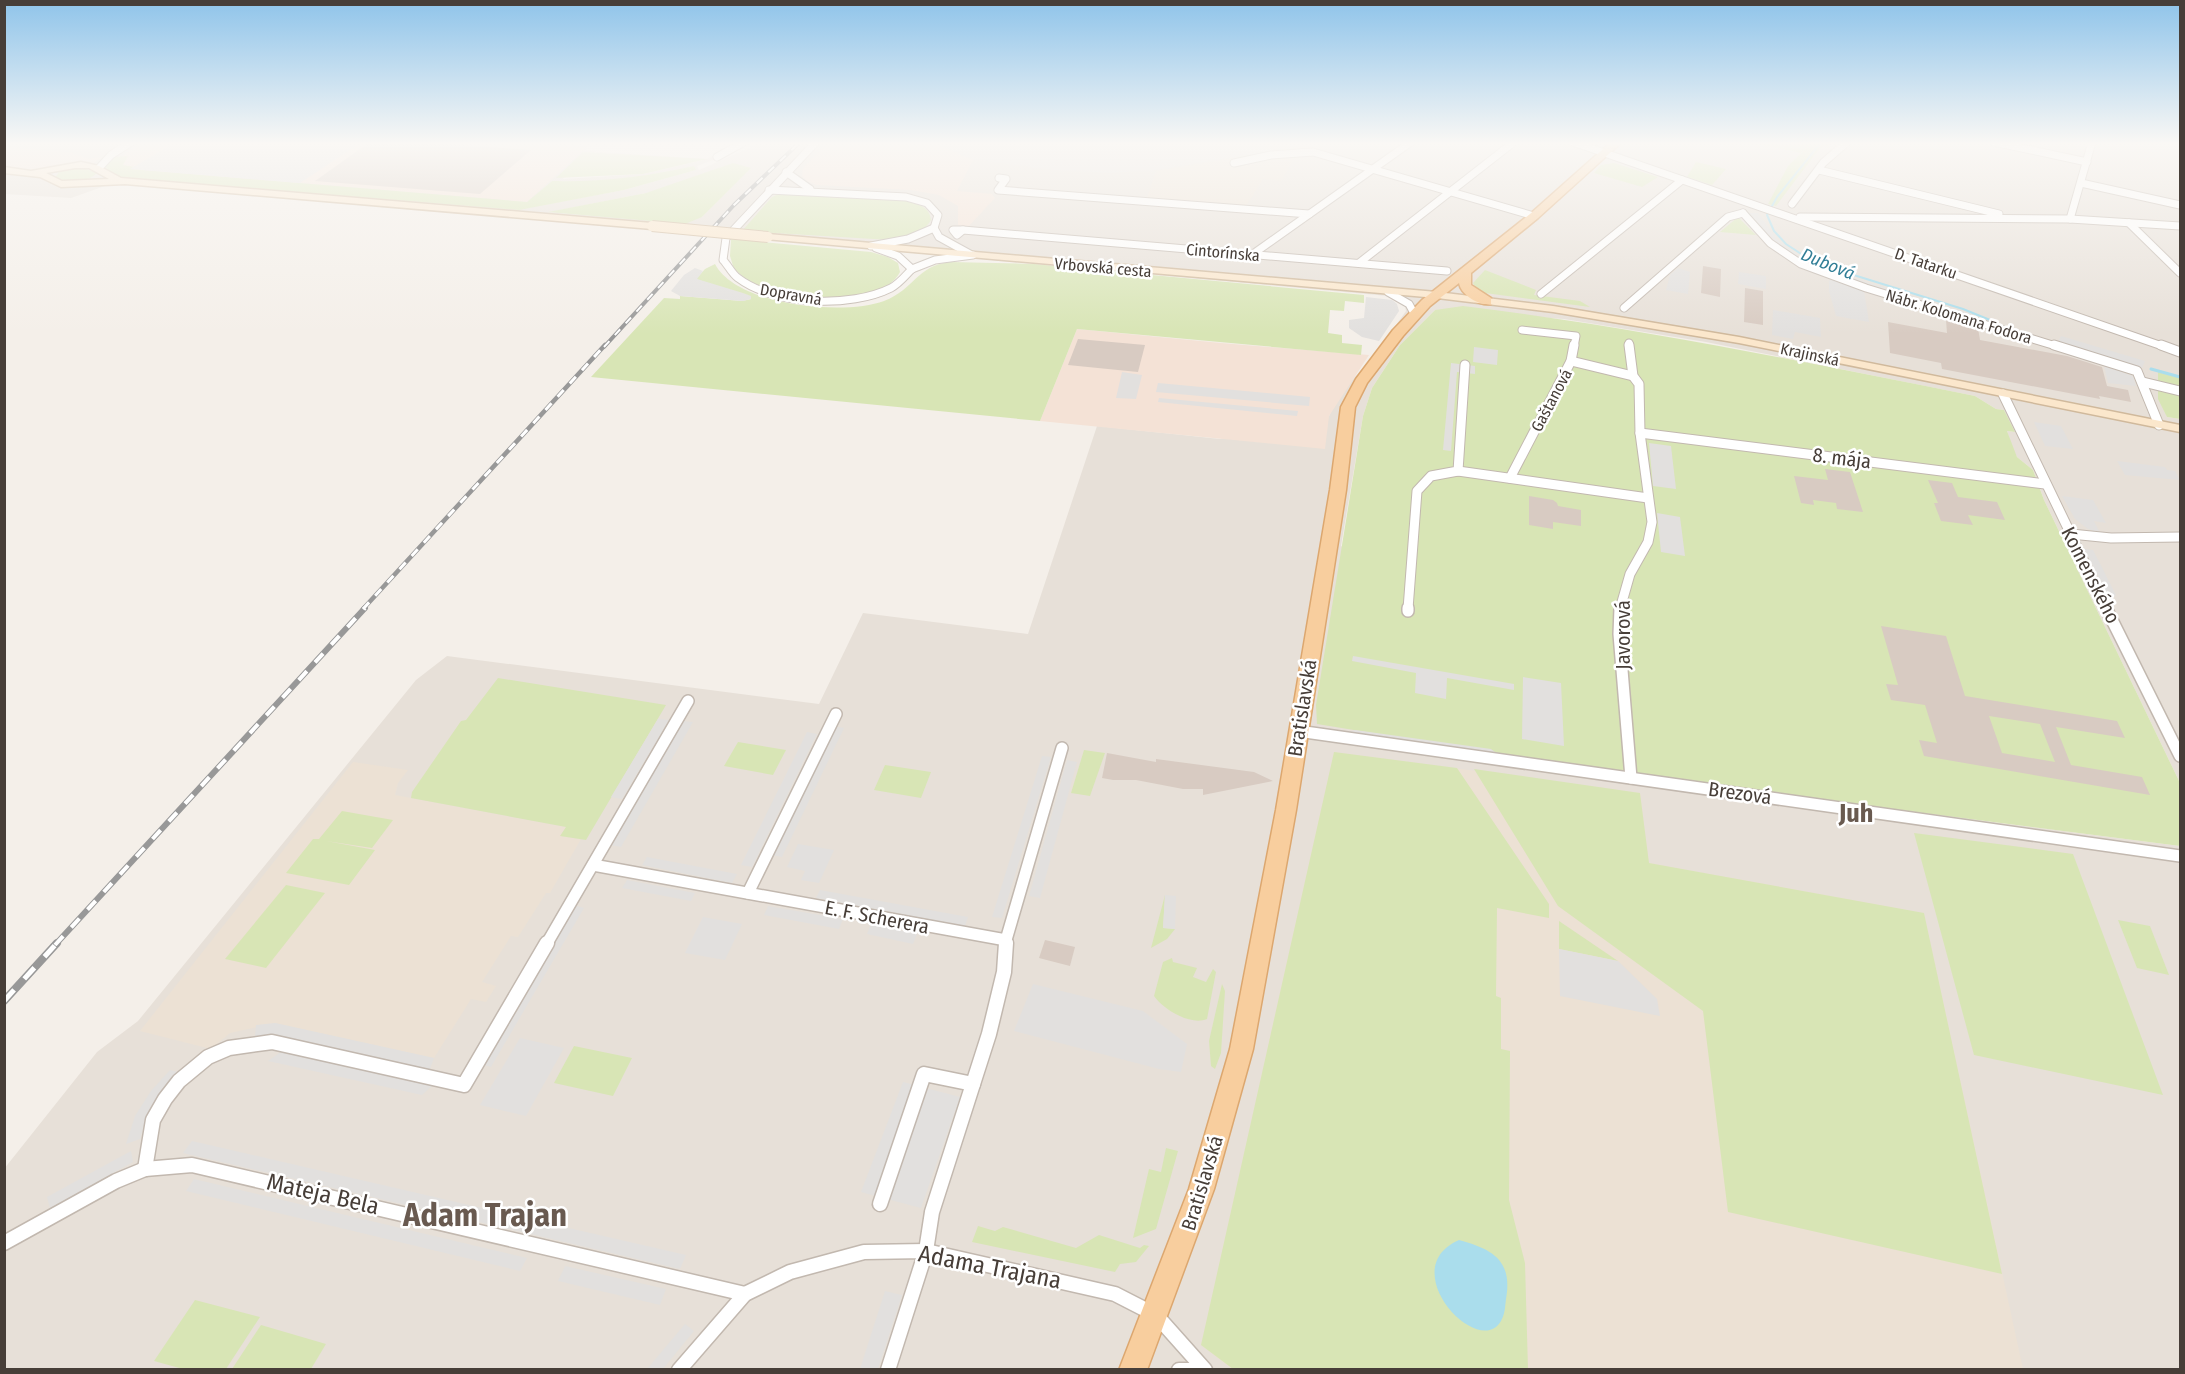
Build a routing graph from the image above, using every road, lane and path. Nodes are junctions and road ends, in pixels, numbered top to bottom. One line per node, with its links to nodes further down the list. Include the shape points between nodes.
1 (424, 206): 24 (main road, Vrbovská cesta, bridge)
2 (754, 206): 28 (street, Dopravná, via 722,247 722,260 741,282 766,292 849,301 878,297 895,289)
3 (930, 206): 22 (street, via 938,215)
4 (1207, 206): 15 (street)
5 (1320, 206): 15 (street)
6 (1431, 206): 27 (street)
7 (1501, 206): 16 (street)
8 (1545, 206): 16 (main road, Bratislavská)
9 (1650, 206): 33 (street)
10 (1744, 206): 14 (street)
11 (1758, 206): 17 (street, D. Tatarku)
12 (1962, 206): 18 (street)
13 (2074, 206): 19 (street)
14 (1743, 213): 36 (street, via 1728,217); 44 (street, Nábr. Kolomana Fodora, via 1770,243 1801,264 1866,288 2137,371)
15 (1309, 214): 25 (street)
16 (1534, 216): 30 (main road, Bratislavská)
17 (1790, 216): 18 (street); 40 (street, D. Tatarku)
18 (2009, 218): 19 (street)
19 (2070, 219): 20 (street)
20 (2129, 224): 21 (street); 31 (street)
21 (2181, 226)
22 (934, 228): 24 (street, via 908,239); 26 (street, via 950,244)
23 (963, 230): 25 (street, Cintorínska)
24 (870, 246): 26 (main road, Vrbovská cesta); 28 (street, via 898,256)
25 (1253, 254): 27 (street, Cintorínska)
26 (974, 255): 28 (street, via 935,260); 32 (main road, Vrbovská cesta)
27 (1359, 263): 29 (street, Cintorínska)
28 (912, 269)
29 (1447, 271)
30 (1465, 272): 34 (main road, Bratislavská); 35 (main road, via 1465,286)
31 (2181, 273)
32 (1388, 292): 34 (main road, Vrbovská cesta); 37 (street, via 1409,304)
33 (1541, 294)
34 (1437, 295): 35 (main road, Krajinská); 37 (main road, Bratislavská)
35 (1487, 301): 46 (main road, Krajinská, via 1711,334)
36 (1624, 308)
37 (1415, 315): 59 (main road, Bratislavská, via 1361,382 1348,407)
38 (1522, 330): 41 (street, Gaštanová, via 1576,336)
39 (1629, 344): 43 (street, Javorová)
40 (2181, 352)
41 (1571, 362): 43 (street); 51 (street, Gaštanová)
42 (1465, 365): 50 (street)
43 (1633, 376): 49 (street, Javorová, via 1639,384)
44 (2143, 382): 45 (street); 47 (street)
45 (2181, 391)
46 (2003, 394): 47 (main road, Krajinská); 52 (street, Komenského)
47 (2158, 425): 48 (main road, Krajinská)
48 (2181, 429)
49 (1640, 433): 52 (street, 8. mája); 53 (street, Javorová)
50 (1458, 471): 51 (street); 56 (street, via 1431,476 1417,491)
51 (1509, 478): 53 (street)
52 (2044, 484): 54 (street, Komenského)
53 (1648, 498): 62 (street, Javorová, via 1652,522 1648,542 1630,574 1620,604)
54 (2071, 534): 55 (street); 61 (street, Komenského)
55 (2181, 537)
56 (1408, 611)
57 (688, 700): 64 (street)
58 (836, 714): 65 (street)
59 (1298, 731): 62 (street, Brezová); 73 (main road, Bratislavská, via 1246,1023 1180,1253)
60 (1062, 748): 66 (street)
61 (2181, 756)
62 (1631, 778): 63 (street, Brezová)
63 (2181, 856)
64 (593, 865): 65 (street, E. F. Scherera); 68 (street, via 464,1085 272,1042 229,1048 208,1057 179,1081 165,1099 153,1120)
65 (748, 893): 66 (street, E. F. Scherera)
66 (1006, 940): 67 (street, via 1004,972)
67 (973, 1084): 69 (street, via 924,1074); 71 (street, via 932,1212)
68 (145, 1169): 70 (street, Mateja Bela); 72 (street, Mateja Bela, via 192,1165 219,1170)
69 (880, 1204)
70 (4, 1243)
71 (926, 1251): 72 (street, Adama Trajana, via 864,1252 832,1259 790,1272); 73 (street, Adama Trajana, via 1115,1294); 75 (street)
72 (745, 1294): 74 (street, Adama Trajana)
73 (1156, 1315): 76 (main road, Bratislavská); 79 (street)
74 (679, 1370)
75 (888, 1370)
76 (1133, 1370)
77 (1179, 1370): 78 (street)
78 (1193, 1370)
79 (1204, 1370)

